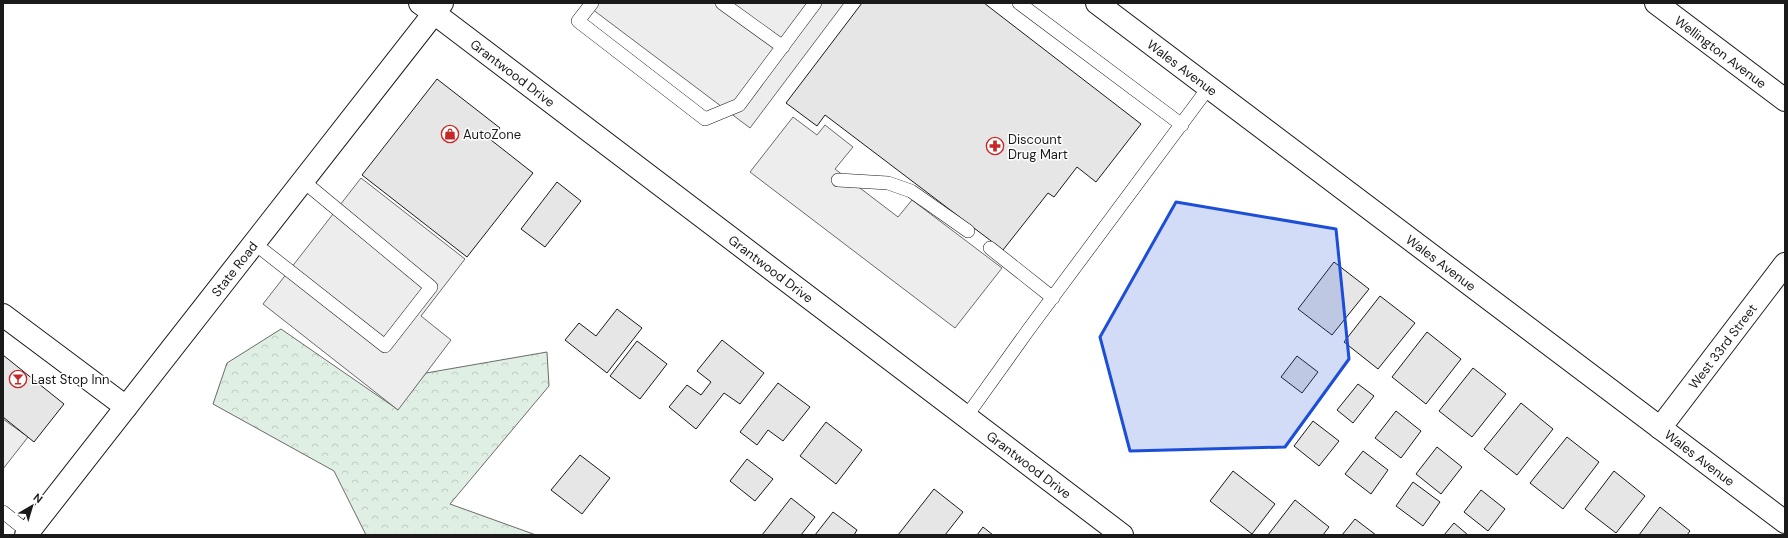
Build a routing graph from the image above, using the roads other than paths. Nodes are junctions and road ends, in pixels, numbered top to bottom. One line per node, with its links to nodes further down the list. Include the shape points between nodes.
1 (592, 3): 8 (lane, via 578,22 705,119 740,105)
2 (722, 3): 8 (lane)
3 (816, 3): 8 (lane)
4 (1019, 3): 11 (lane)
5 (1097, 3): 9 (street, Wales Avenue)
6 (1656, 3): 10 (street, Wellington Avenue)
7 (432, 6): 13 (street, State Road); 21 (street, Grantwood Drive)
8 (783, 47)
9 (1209, 87): 11 (lane); 22 (street, Wales Avenue)
10 (1785, 100)
11 (1182, 125): 18 (lane)
12 (838, 180): 14 (lane, via 888,183 911,191)
13 (303, 181): 15 (street, State Road); 15 (lane, via 431,287 385,346)
14 (968, 231)
15 (254, 243): 20 (street, State Road)
16 (990, 248): 18 (lane)
17 (1785, 264): 22 (street, West 33rd Street)
18 (1053, 298): 21 (lane)
19 (3, 315): 20 (street)
20 (126, 407): 25 (street, State Road)
21 (966, 417): 26 (street, Grantwood Drive)
22 (1660, 428): 24 (street, Wales Avenue)
23 (3, 512): 25 (lane)
24 (1785, 522)
25 (27, 534)
26 (1122, 535)

